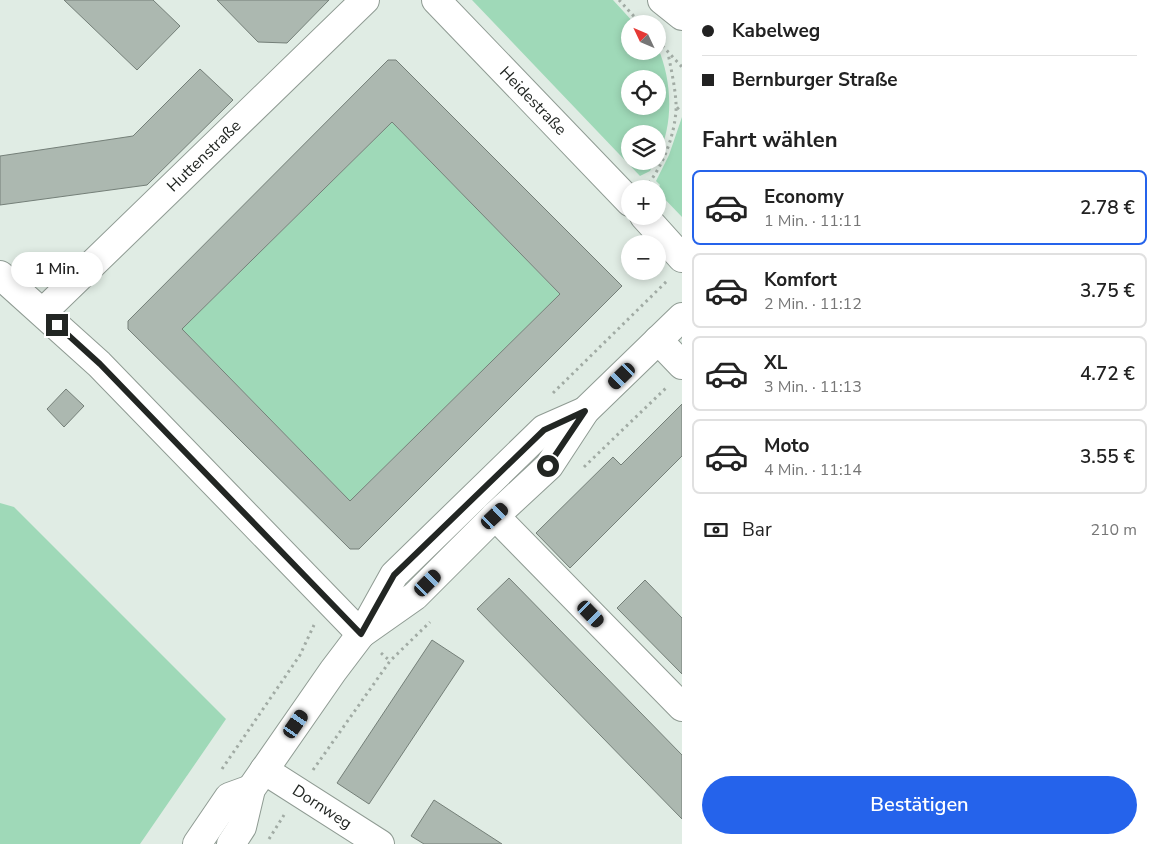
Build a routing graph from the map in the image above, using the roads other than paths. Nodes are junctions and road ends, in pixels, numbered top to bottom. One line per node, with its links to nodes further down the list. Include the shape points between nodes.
1 (365, 0): 9 (street, Huttenstraße)
2 (436, 0): 5 (street, Heidestraße)
3 (662, 0): 4 (street)
4 (682, 16)
5 (621, 193)
6 (652, 225): 7 (street)
7 (682, 258)
8 (0, 275): 9 (street)
9 (43, 312): 15 (street, via 100,364)
10 (682, 317): 11 (street)
11 (658, 340): 12 (street); 13 (street)
12 (675, 375)
13 (585, 411): 14 (street, via 548,466); 15 (street, via 544,430 394,575)
14 (495, 516): 15 (street, via 415,596); 16 (street)
15 (361, 634): 17 (street)
16 (682, 707)
17 (258, 780): 18 (street, via 229,797); 19 (street, via 242,827); 20 (street, Dornweg, via 298,791)
18 (197, 844)
19 (231, 844)
20 (380, 844)

